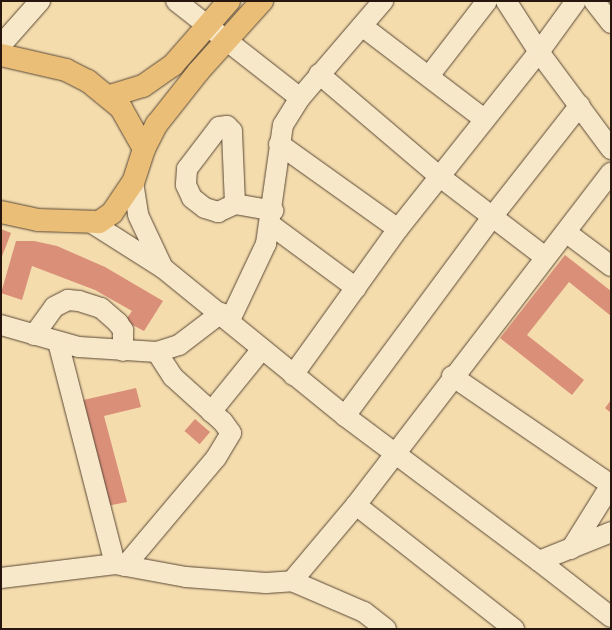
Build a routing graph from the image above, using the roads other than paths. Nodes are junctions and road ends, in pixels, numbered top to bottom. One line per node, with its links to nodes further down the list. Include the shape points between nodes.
1 (40, 1): 14 (street)
2 (176, 1): 12 (street)
3 (229, 1): 12 (main road)
4 (262, 1): 13 (main road)
5 (383, 1): 11 (street)
6 (487, 1): 18 (street)
7 (506, 1): 15 (street)
8 (576, 1): 15 (street)
9 (594, 1): 10 (street)
10 (611, 23)
11 (362, 26): 17 (street); 18 (street)
12 (207, 27): 13 (street); 19 (main road, via 173,65 158,76 131,92)
13 (227, 42): 20 (street); 24 (main road, via 157,124)
14 (1, 45)
15 (539, 52): 21 (street); 22 (street)
16 (1, 55): 19 (main road, via 66,70)
17 (319, 74): 20 (street); 27 (street)
18 (429, 76): 22 (street)
19 (110, 96): 24 (main road, via 127,117)
20 (300, 98): 23 (street, via 283,125)
21 (580, 105): 25 (street); 31 (street)
22 (484, 120): 27 (street)
23 (279, 144): 32 (street); 34 (street)
24 (144, 149): 28 (main road)
25 (611, 149)
26 (611, 173): 35 (street)
27 (439, 176): 31 (street); 34 (street)
28 (133, 182): 33 (main road, via 112,213 99,222); 38 (street, via 138,215 148,242)
29 (235, 204): 32 (street)
30 (1, 212): 33 (main road, via 38,220)
31 (492, 217): 36 (street); 50 (street)
32 (272, 218): 39 (street); 40 (street, via 266,244)
33 (92, 223): 38 (street)
34 (398, 229): 39 (street)
35 (567, 233): 36 (street); 37 (street)
36 (545, 257): 48 (street)
37 (611, 266)
38 (163, 268): 40 (street)
39 (356, 288): 47 (street)
40 (226, 317): 44 (street); 46 (street, via 179,344)
41 (1, 325): 42 (street)
42 (34, 334): 43 (street); 45 (street, via 54,307 68,300 79,301 100,308 118,323 124,330)
43 (58, 342): 45 (street); 57 (street)
44 (262, 349): 47 (street); 49 (street)
45 (123, 351): 46 (street)
46 (157, 352): 49 (street, via 173,377)
47 (293, 375): 50 (street)
48 (452, 376): 51 (street); 52 (street)
49 (211, 412): 57 (street, via 230,429 230,438)
50 (345, 416): 51 (street)
51 (394, 452): 53 (street); 56 (street)
52 (611, 485): 55 (street)
53 (356, 505): 59 (street); 62 (street)
54 (611, 532): 55 (street)
55 (571, 549): 56 (street)
56 (539, 561): 60 (street)
57 (120, 565): 58 (street); 59 (street, via 186,577)
58 (1, 578)
59 (292, 581): 61 (street, via 364,612)
60 (611, 616)
61 (386, 629)
62 (514, 629)

